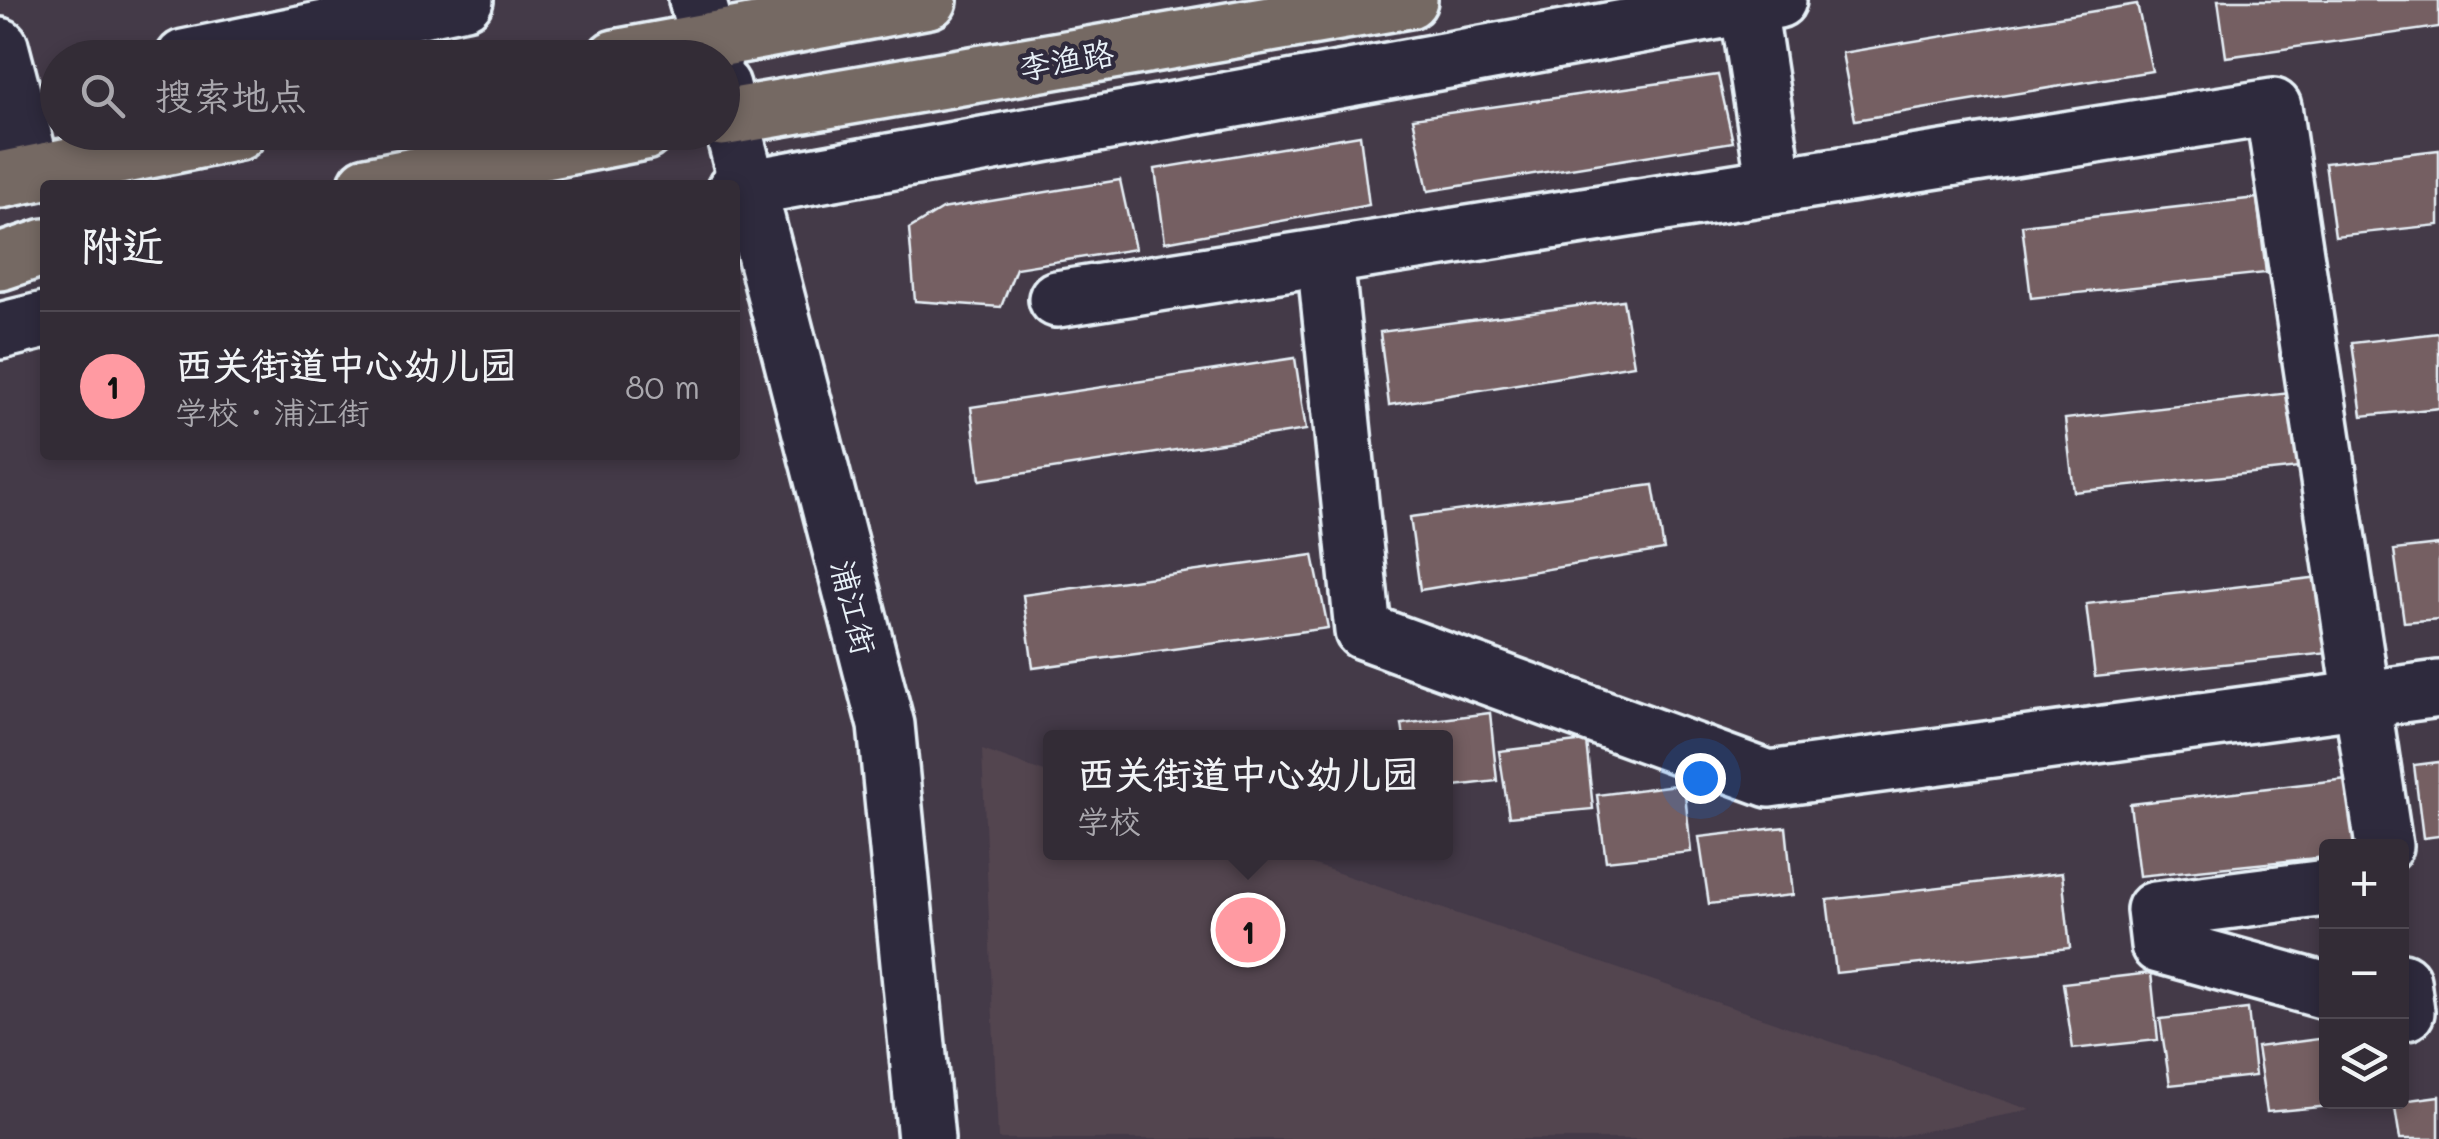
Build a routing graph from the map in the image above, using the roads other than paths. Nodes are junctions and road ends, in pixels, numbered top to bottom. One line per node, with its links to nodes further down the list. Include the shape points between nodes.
1 (464, 0): 5 (street)
2 (929, 0): 6 (main road, 李渔路)
3 (1409, 0): 7 (main road, 李渔路)
4 (1763, 3): 15 (street); 16 (street)
5 (271, 40)
6 (740, 61)
7 (740, 67)
8 (18, 79): 12 (street)
9 (147, 150): 12 (main road)
10 (550, 150): 13 (main road)
11 (733, 150): 14 (street, 浦江街)
12 (16, 176)
13 (392, 180)
14 (739, 180)
15 (1776, 186): 18 (street); 24 (street, via 2273,107)
16 (741, 189): 28 (street, 浦江街, via 886,725)
17 (40, 249): 19 (main road)
18 (1325, 257): 20 (street); 24 (street, via 1363,631 1769,779)
19 (0, 262)
20 (1057, 299)
21 (40, 321): 22 (street)
22 (0, 331)
23 (2439, 689): 24 (street)
24 (2364, 699): 25 (street)
25 (2383, 839)
26 (2319, 889): 27 (street, via 2155,910 2159,945)
27 (2319, 989)
28 (926, 1139)

